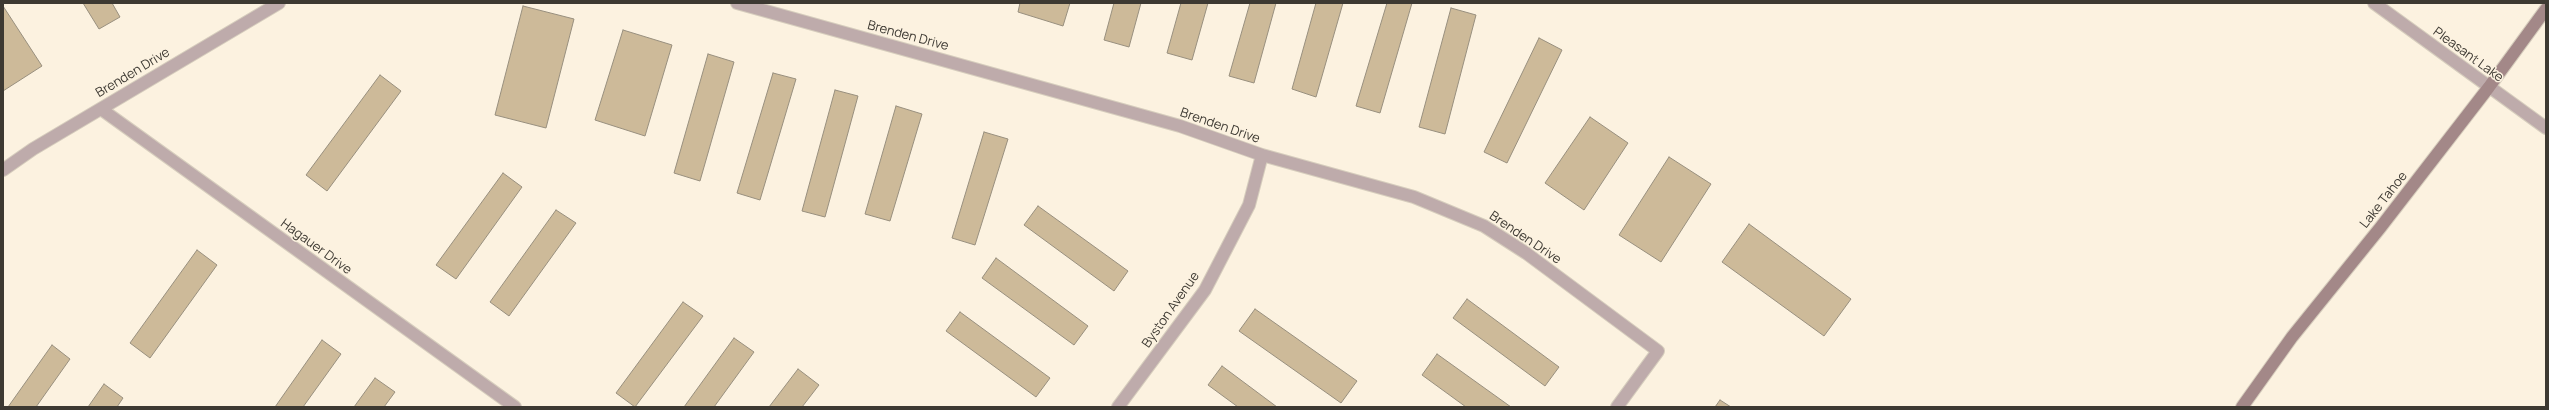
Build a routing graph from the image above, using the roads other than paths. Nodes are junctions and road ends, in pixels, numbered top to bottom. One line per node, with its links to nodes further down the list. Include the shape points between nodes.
1 (279, 3): 6 (street, Brenden Drive)
2 (737, 3): 8 (street, Brenden Drive, via 1180,126)
3 (2374, 3): 5 (street, Pleasant Lake)
4 (2546, 9): 5 (street, Lake Tahoe)
5 (2489, 88): 7 (street, Pleasant Lake); 13 (street, Lake Tahoe, via 2292,337)
6 (101, 109): 9 (street, Brenden Drive); 10 (street, Hagauer Drive)
7 (2546, 128)
8 (1262, 155): 11 (street, Byston Avenue, via 1248,205 1205,290); 12 (street, Brenden Drive, via 1414,197 1484,226 1526,253 1658,351)
9 (3, 170)
10 (515, 407)
11 (1118, 407)
12 (1617, 407)
13 (2242, 407)

